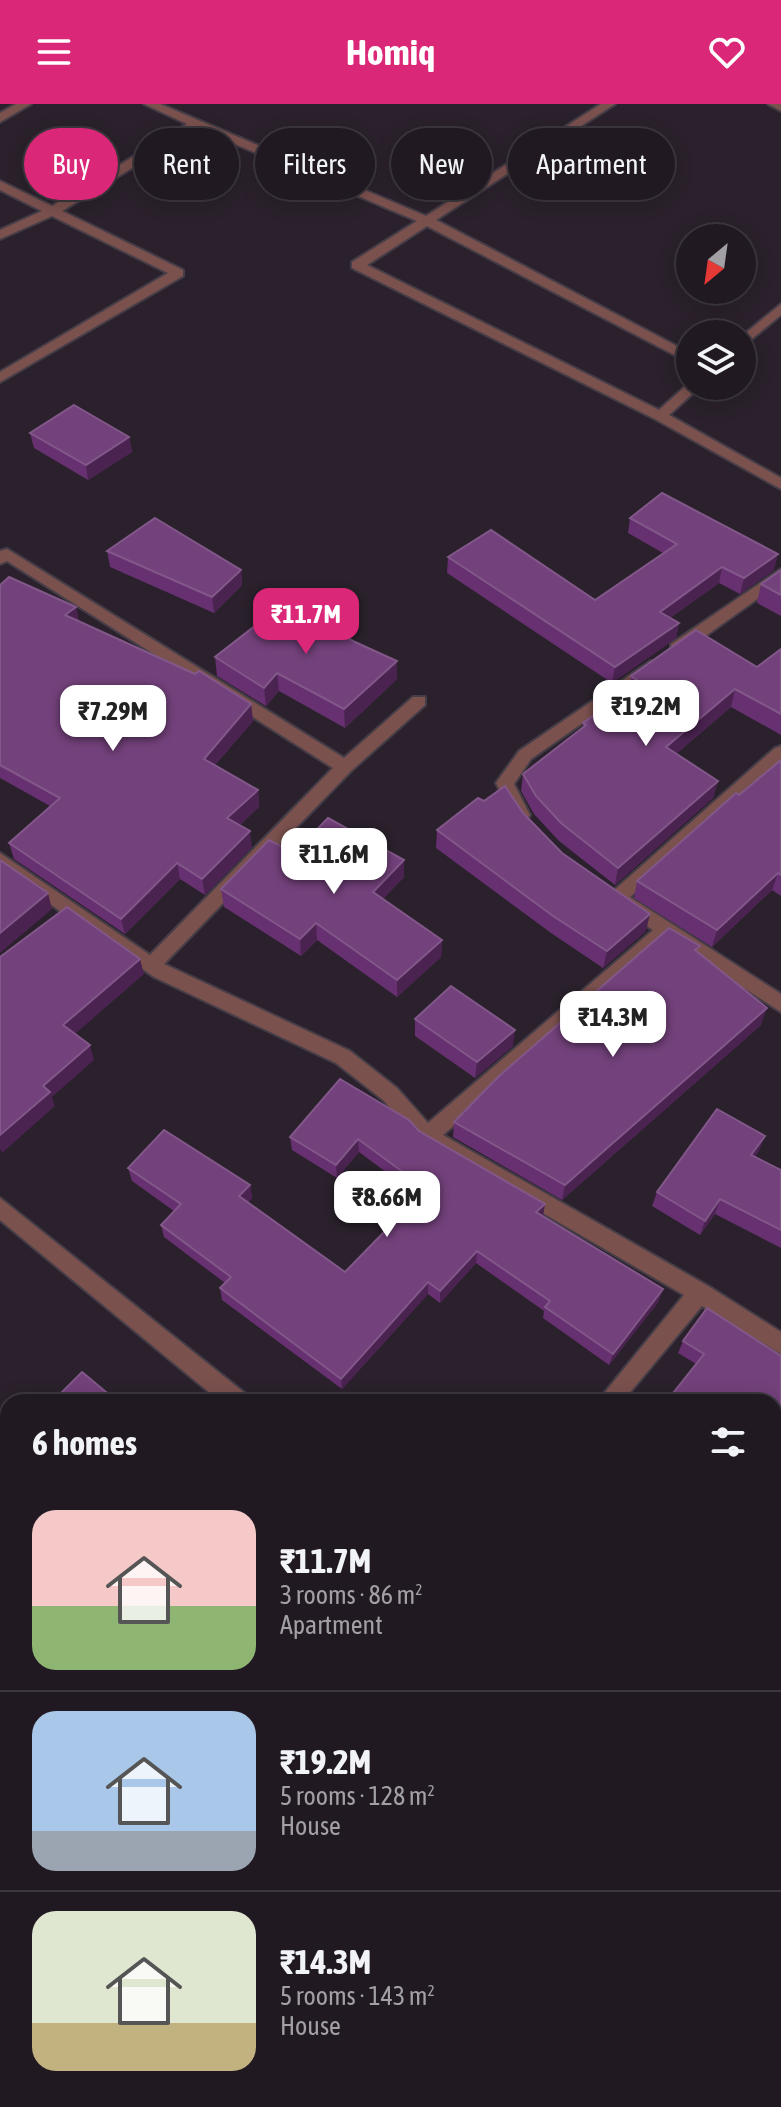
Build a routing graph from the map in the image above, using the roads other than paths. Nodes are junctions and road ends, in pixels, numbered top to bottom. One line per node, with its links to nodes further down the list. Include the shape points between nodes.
1 (25, 104): 6 (street)
2 (150, 104): 7 (street)
3 (609, 104): 10 (street)
4 (774, 104): 5 (street)
5 (781, 107)
6 (0, 118)
7 (196, 124): 9 (street); 10 (street)
8 (0, 185): 9 (street)
9 (52, 211): 11 (street); 15 (street, via 178,273)
10 (425, 220): 14 (street); 17 (street, via 357,265)
11 (0, 235)
12 (781, 308): 13 (street)
13 (756, 330)
14 (676, 352)
15 (0, 378)
16 (678, 400): 17 (street)
17 (660, 416): 18 (street)
18 (778, 478)
19 (2, 554): 23 (street)
20 (781, 574): 24 (street, via 525,755 505,783 516,809)
21 (419, 701): 23 (street)
22 (781, 752): 26 (street, via 612,893)
23 (345, 767): 27 (street)
24 (537, 830)
25 (0, 860): 27 (street, via 62,915)
26 (666, 929): 28 (street); 29 (street)
27 (151, 966): 29 (street, via 343,1057 390,1094)
28 (781, 1004)
29 (427, 1136): 31 (street)
30 (0, 1207): 33 (street)
31 (700, 1293): 32 (street); 34 (street)
32 (781, 1344)
33 (219, 1394)
34 (615, 1394)

